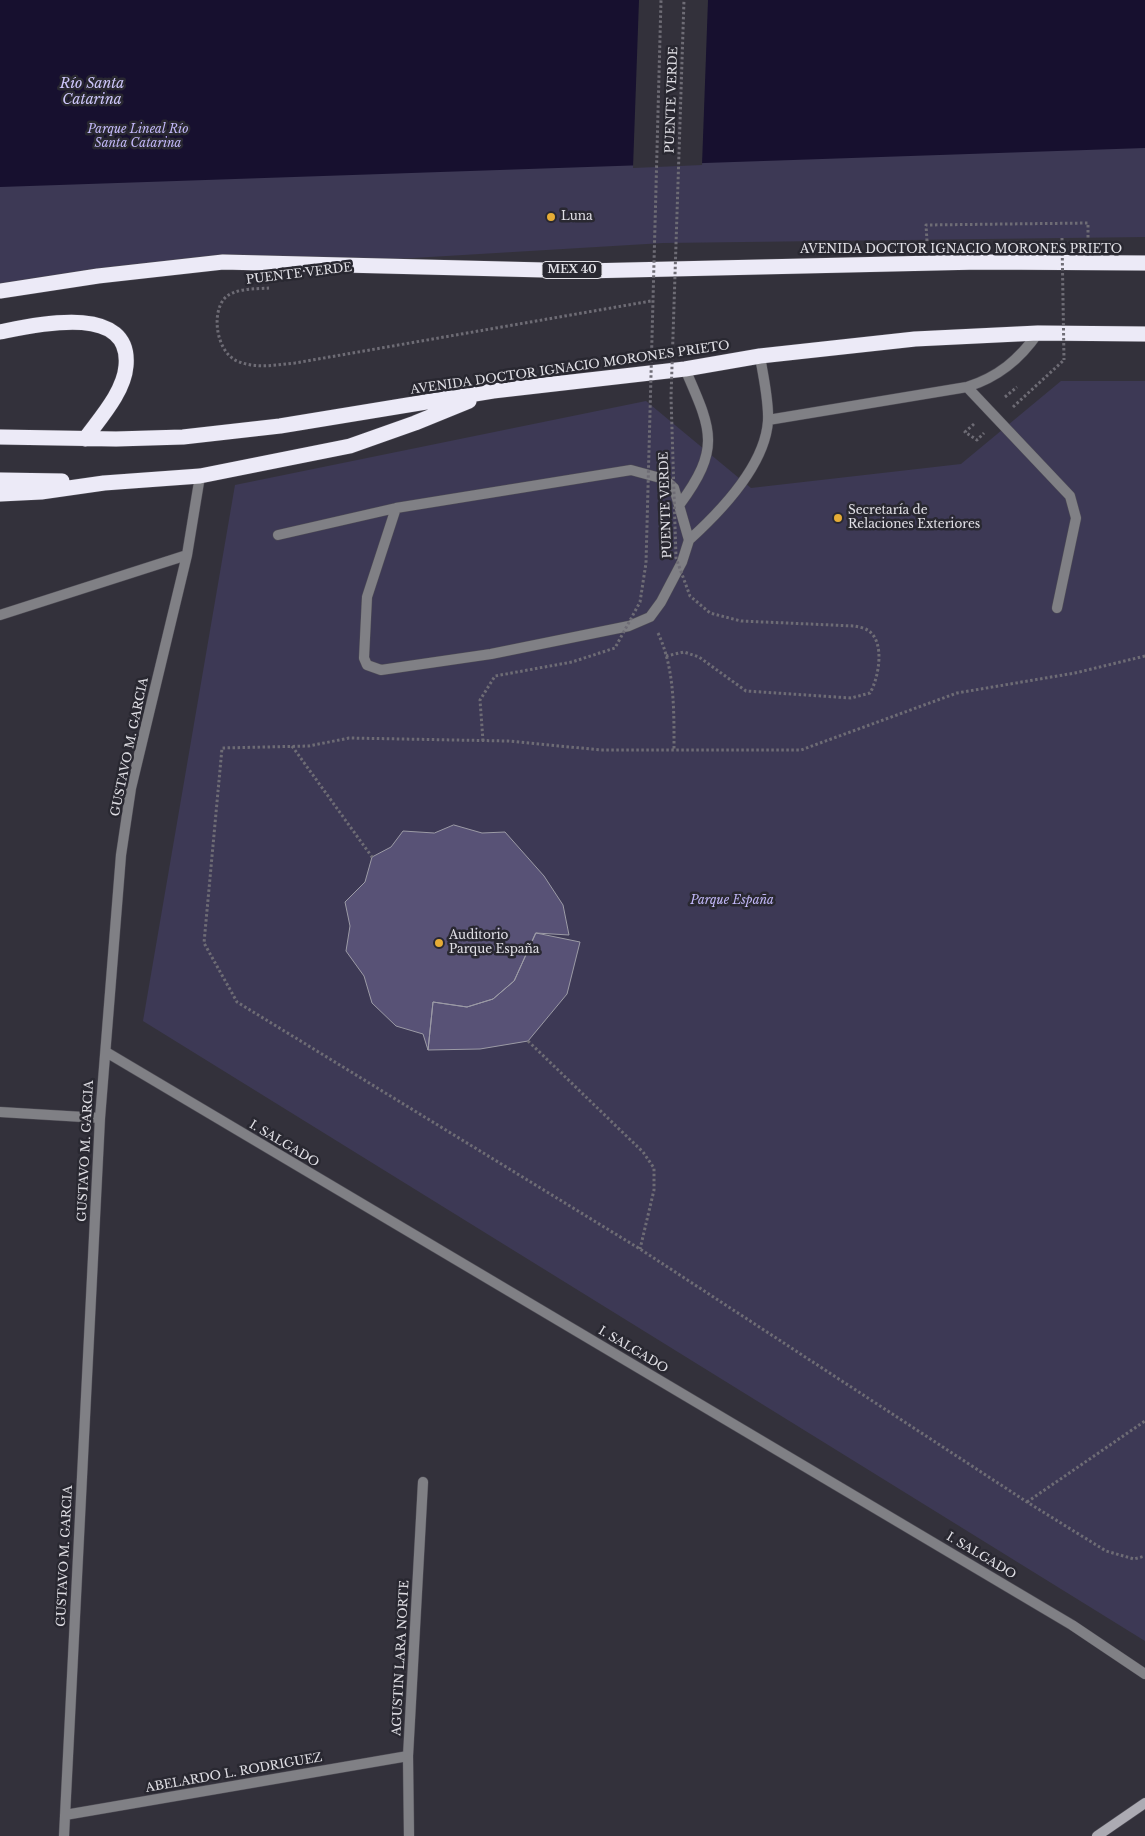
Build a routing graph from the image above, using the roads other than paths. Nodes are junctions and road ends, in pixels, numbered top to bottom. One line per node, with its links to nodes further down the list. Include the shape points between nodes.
1 (1145, 264): 2 (highway, AVENIDA DOCTOR IGNACIO MORONES PRIETO / MEX 40, via 980,262 584,271 223,262)
2 (0, 291)
3 (0, 332): 12 (highway, via 68,322 96,323 114,332 125,348 126,366 119,387)
4 (1038, 333): 5 (highway, AVENIDA DOCTOR IGNACIO MORONES PRIETO); 6 (highway, AVENIDA DOCTOR IGNACIO MORONES PRIETO, via 915,339); 8 (street, via 1025,352 1012,363 987,381)
5 (1145, 334)
6 (760, 356): 7 (highway, AVENIDA DOCTOR IGNACIO MORONES PRIETO); 10 (street)
7 (685, 369): 9 (highway, AVENIDA DOCTOR IGNACIO MORONES PRIETO); 17 (street, via 707,422 710,442 706,462 697,481)
8 (967, 387): 10 (street); 22 (street, via 1070,496 1076,518)
9 (493, 391): 12 (highway, AVENIDA DOCTOR IGNACIO MORONES PRIETO, via 280,426 184,437); 13 (highway, via 350,446)
10 (768, 420): 20 (street, via 756,458 714,517)
11 (0, 437): 12 (highway, AVENIDA DOCTOR IGNACIO MORONES PRIETO)
12 (85, 439)
13 (200, 476): 15 (highway); 21 (street, GUSTAVO M. GARCIA)
14 (0, 480): 15 (highway)
15 (104, 482): 16 (highway, via 41,492)
16 (0, 494)
17 (680, 504): 18 (street, via 674,488 664,479 631,470); 20 (street)
18 (396, 508): 19 (street); 20 (street, via 367,597 364,658 367,665 381,670 491,654 614,630 650,617 682,562)
19 (278, 535)
20 (688, 540)
21 (187, 555): 23 (street); 24 (street, GUSTAVO M. GARCIA, via 131,788 121,854)
22 (1057, 608)
23 (0, 615)
24 (106, 1052): 26 (street, GUSTAVO M. GARCIA); 28 (street, I. SALGADO, via 1064,1620)
25 (0, 1112): 26 (street)
26 (100, 1118): 31 (street, GUSTAVO M. GARCIA)
27 (423, 1482): 29 (street, AGUSTIN LARA NORTE)
28 (1145, 1674)
29 (408, 1756): 31 (street, ABELARDO L. RODRIGUEZ); 33 (street, AGUSTIN LARA NORTE)
30 (1145, 1803): 34 (street)
31 (65, 1814): 32 (street, GUSTAVO M. GARCIA)
32 (64, 1836)
33 (410, 1836)
34 (1097, 1836)

